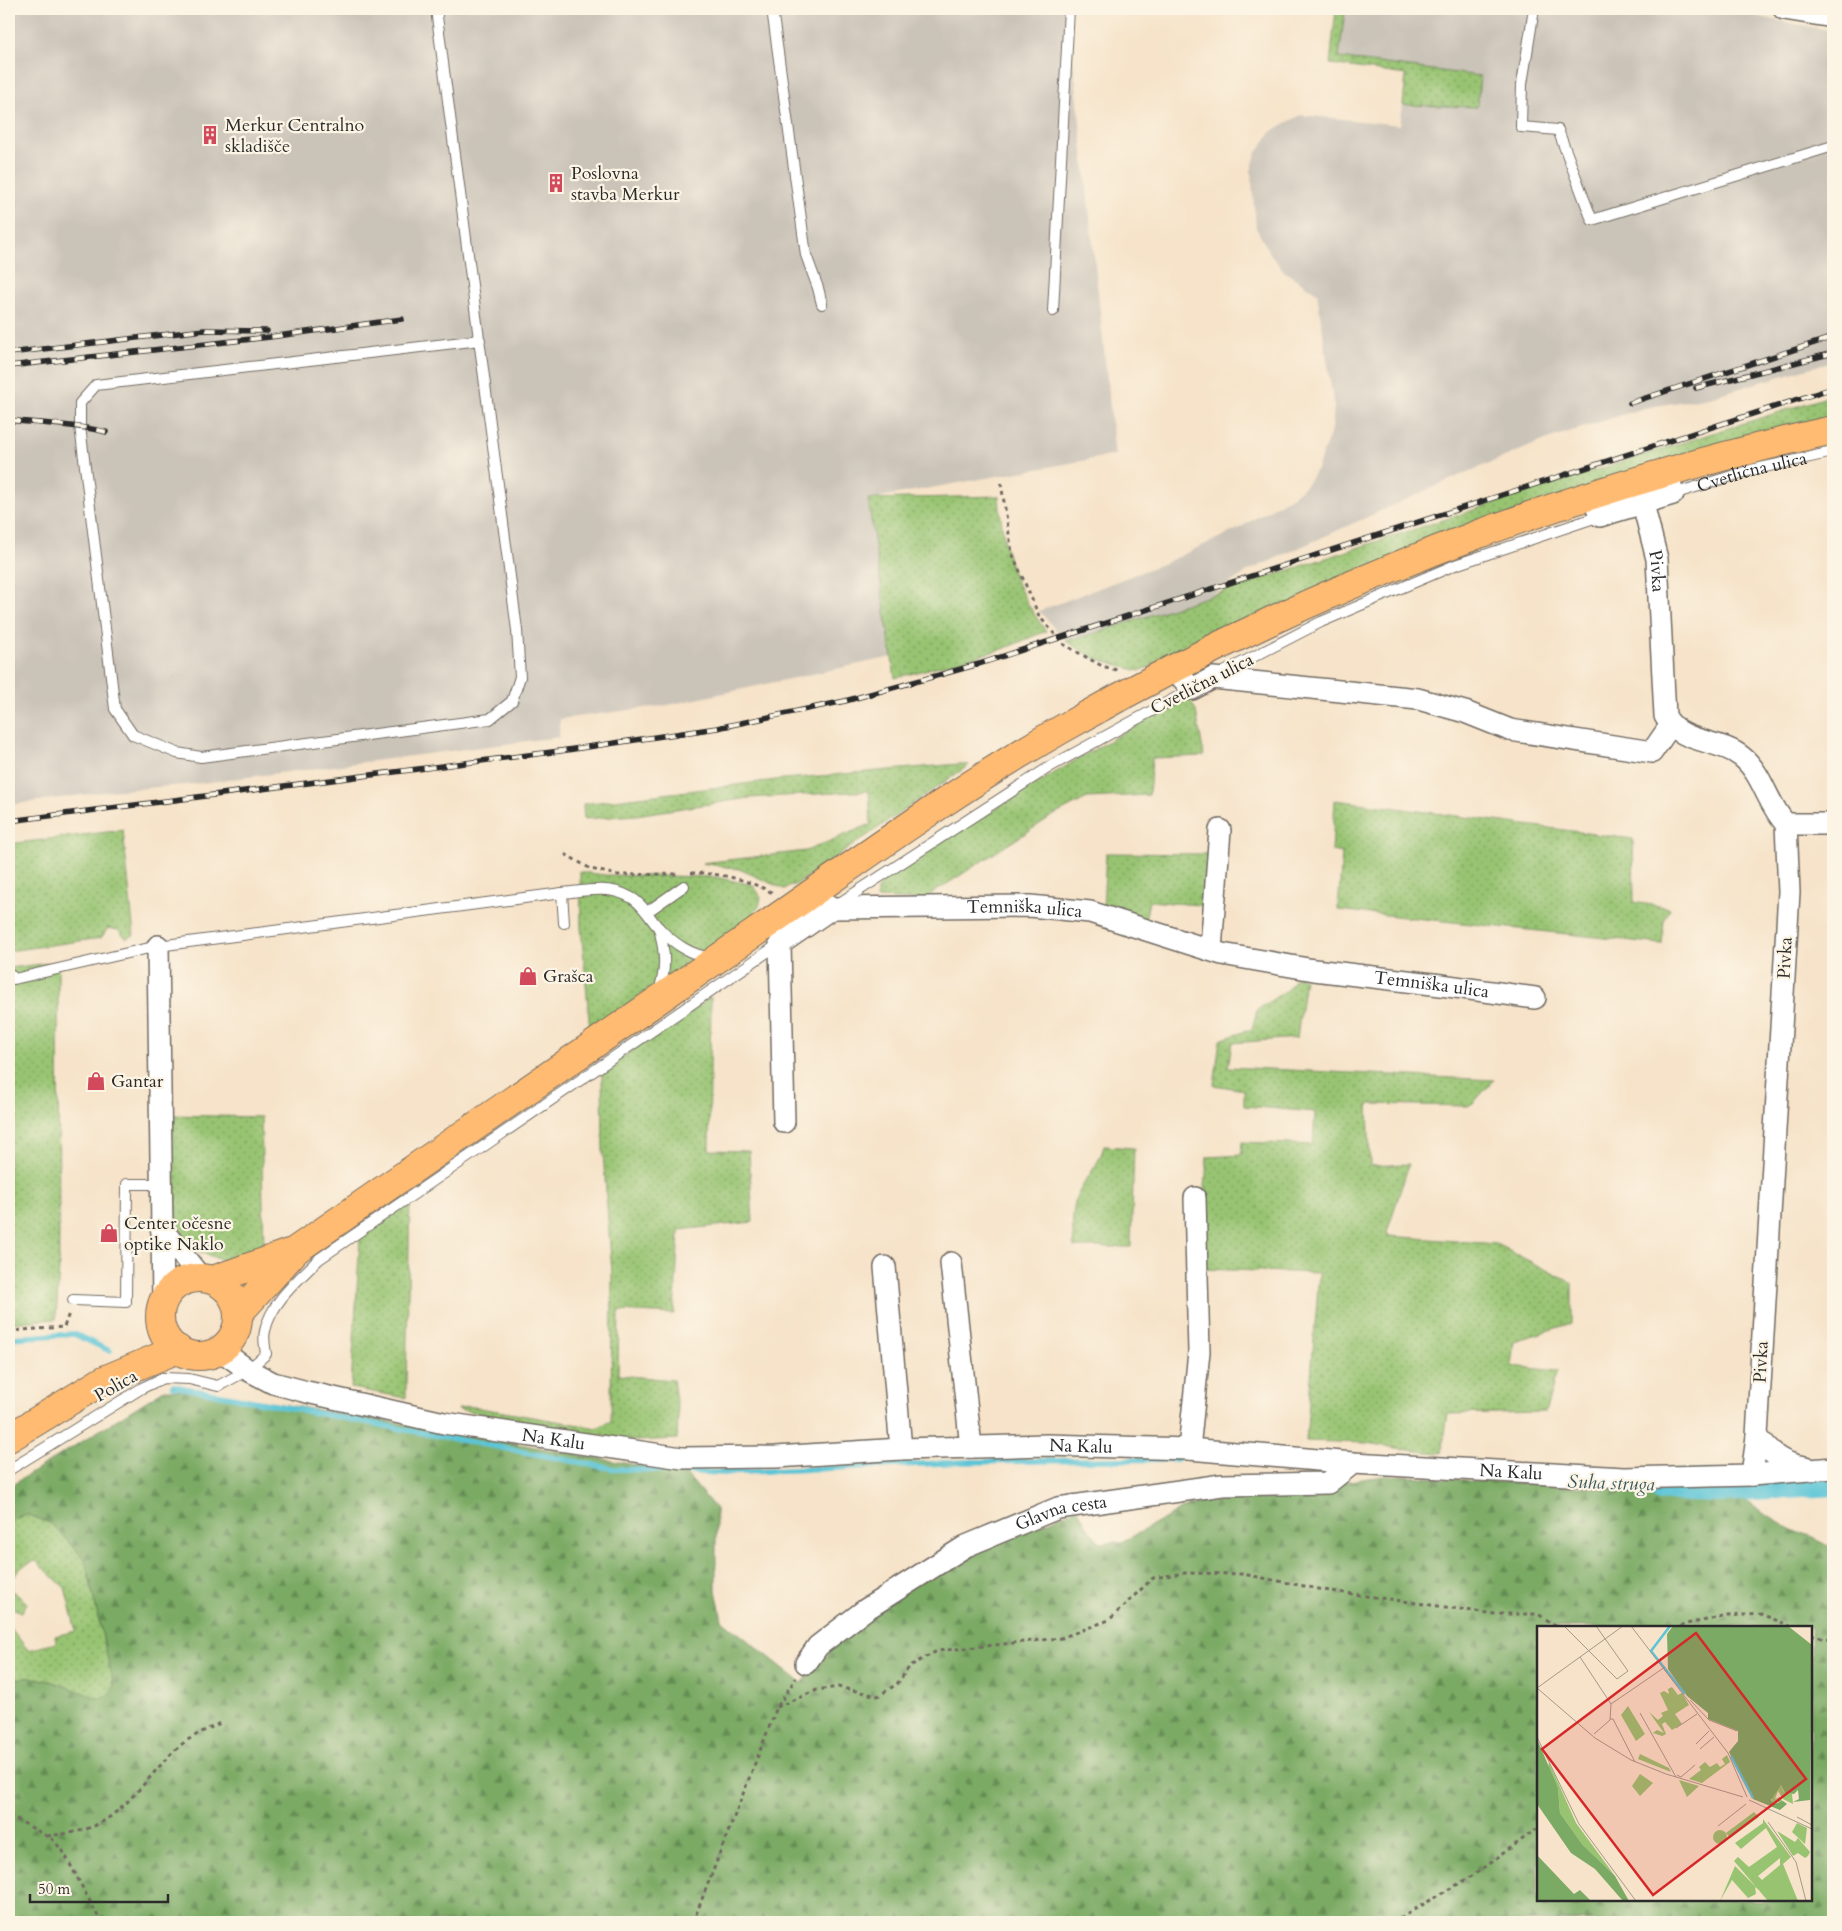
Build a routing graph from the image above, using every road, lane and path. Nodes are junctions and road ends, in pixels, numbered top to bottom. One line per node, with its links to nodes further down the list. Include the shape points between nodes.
1 (436, 9): 10 (lane)
2 (772, 9): 8 (lane, via 806,255)
3 (1069, 9): 9 (lane)
4 (1534, 9): 7 (lane, via 1522,84 1521,127 1558,130 1592,220)
5 (1784, 9): 6 (street)
6 (1833, 17)
7 (1833, 146)
8 (822, 304)
9 (1053, 311)
10 (480, 340): 10 (lane, via 517,630 520,677 512,701 490,719 482,721 201,758 177,753 134,735 115,710 80,426 80,402 96,385)
11 (1833, 430): 14 (main road, via 1782,441)
12 (1833, 452): 14 (lane, Cvetlična ulica)
13 (1001, 483): 18 (path, via 1012,553 1039,616 1063,644 1102,666)
14 (1670, 483): 15 (street); 16 (main road)
15 (1642, 504): 16 (street); 19 (street, Pivka, via 1657,559 1665,716)
16 (1596, 506): 17 (lane, Cvetlična ulica, via 1321,622); 18 (main road, via 1472,536 1217,647)
17 (1213, 678): 18 (street, Cvetlična ulica); 19 (street, via 1418,699 1465,712 1510,730 1652,752)
18 (1173, 680): 25 (main road, via 1063,728 993,771); 26 (lane, Cvetlična ulica, via 1051,766)
19 (1670, 726): 20 (street, via 1741,756 1752,768 1777,814)
20 (1786, 824): 21 (street); 53 (street, Pivka, via 1789,892)
21 (1833, 824)
22 (1220, 830): 32 (street)
23 (684, 886): 27 (lane)
24 (562, 893): 27 (lane, via 610,889 631,897); 28 (lane); 31 (lane)
25 (807, 897): 26 (street); 33 (main road)
26 (832, 908): 30 (street); 32 (street, Temniška ulica, via 1030,906 1090,912)
27 (647, 912): 29 (lane)
28 (564, 923)
29 (659, 928): 33 (lane, via 690,952 702,957); 36 (lane, via 665,970 659,992)
30 (780, 944): 37 (street); 51 (lane, Polica, via 319,1259 273,1310 264,1332 266,1354)
31 (158, 946): 34 (lane, via 14,979); 38 (street)
32 (1211, 949): 35 (street, Temniška ulica, via 1222,954 1314,970)
33 (723, 956): 36 (main road)
34 (9, 973)
35 (1535, 998)
36 (649, 1006): 41 (main road)
37 (784, 1122)
38 (160, 1184): 40 (street); 45 (lane, via 127,1184 126,1302)
39 (1195, 1198): 57 (street, via 1199,1352)
40 (161, 1228): 44 (street); 46 (street)
41 (296, 1250): 44 (main road); 47 (main road)
42 (951, 1263): 55 (street)
43 (885, 1267): 56 (street)
44 (207, 1279): 46 (main road, via 183,1281 175,1286); 47 (main road, via 231,1294)
45 (73, 1300): 48 (path, via 64,1327)
46 (162, 1314): 49 (main road, via 168,1339); 52 (main road)
47 (238, 1314): 50 (main road, via 234,1335)
48 (9, 1331)
49 (178, 1349): 50 (main road, via 199,1356); 52 (main road)
50 (220, 1350): 51 (street, Na Kalu)
51 (248, 1370): 56 (street, Na Kalu, via 273,1383 444,1423 682,1458 776,1457); 60 (lane, Polica, via 218,1386 190,1379 163,1378)
52 (104, 1380): 54 (main road)
53 (1757, 1436): 59 (street, via 1775,1457 1791,1466); 61 (street, Pivka)
54 (9, 1438)
55 (971, 1447): 56 (street, Na Kalu); 57 (street, Na Kalu, via 1047,1445)
56 (901, 1449)
57 (1189, 1449): 58 (street, Na Kalu)
58 (1353, 1463): 61 (street, Na Kalu, via 1624,1478); 67 (street, Glavna cesta, via 1328,1483 1222,1485 1058,1508 966,1546 865,1610 818,1646)
59 (1827, 1469): 61 (street, Na Kalu)
60 (9, 1470)
61 (1752, 1475)
62 (1556, 1626): 68 (path, via 1538,1614 1495,1614 1324,1590 1243,1574 1185,1573 1153,1578 1110,1620 1061,1638 937,1651 910,1666 897,1684 878,1696 838,1687 817,1690)
63 (1682, 1626): 64 (path, via 1728,1616 1761,1614)
64 (1791, 1626)
65 (1812, 1634): 66 (path, via 1824,1639)
66 (1833, 1638)
67 (806, 1663): 68 (path)
68 (777, 1707): 74 (path)
69 (220, 1723): 72 (path, via 183,1742 148,1781 103,1820 90,1828)
70 (9, 1815): 72 (path)
71 (1537, 1829): 75 (path, via 1472,1876)
72 (47, 1836): 73 (path, via 63,1851)
73 (101, 1922)
74 (693, 1922)
75 (1393, 1922)

